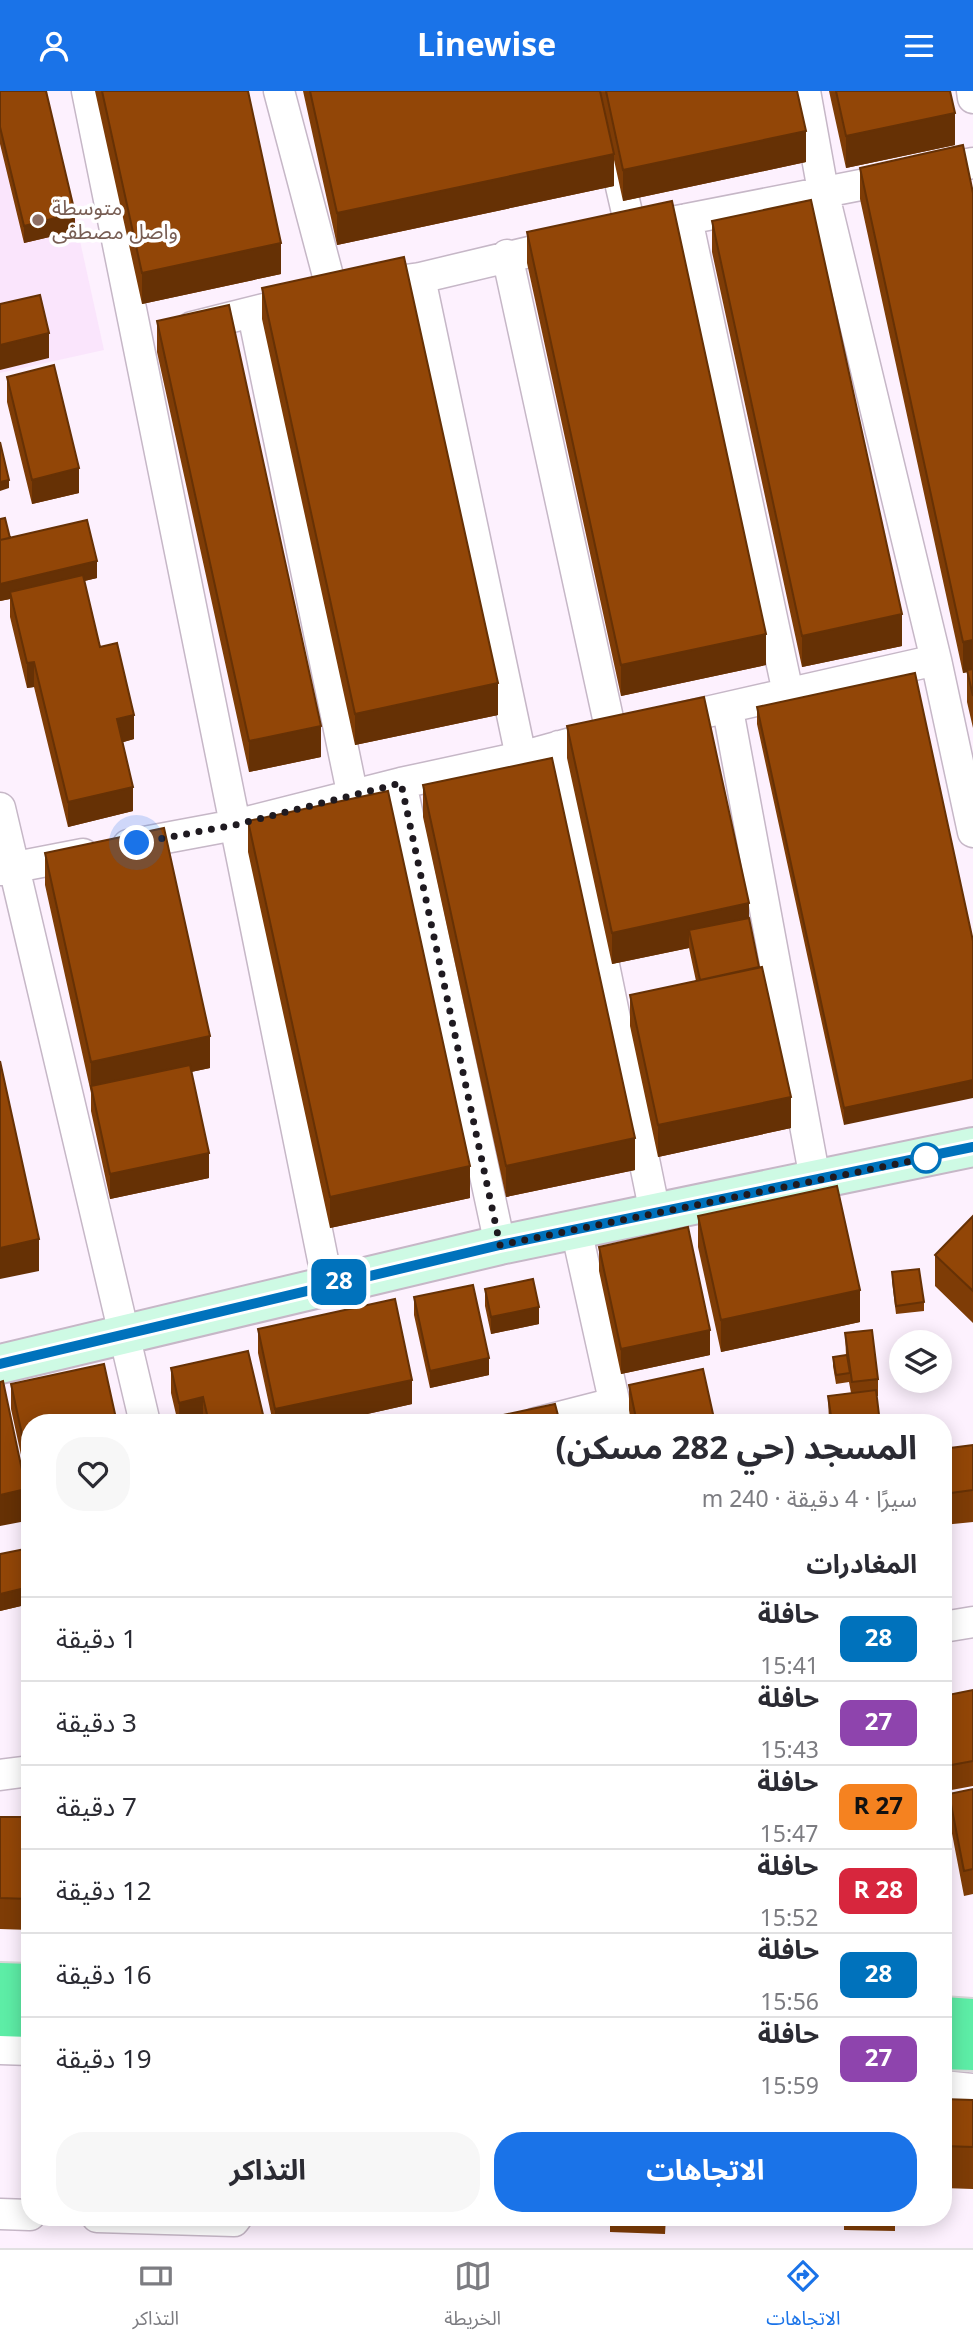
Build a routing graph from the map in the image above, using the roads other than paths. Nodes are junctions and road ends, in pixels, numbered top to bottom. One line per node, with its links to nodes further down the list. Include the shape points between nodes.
1 (88, 91): 15 (street)
2 (279, 91): 13 (street)
3 (599, 91): 10 (street)
4 (805, 91): 8 (street)
5 (972, 91): 6 (street)
6 (973, 98)
7 (973, 163): 8 (street)
8 (823, 191): 9 (street); 16 (street)
9 (687, 219): 10 (street); 18 (street)
10 (611, 234): 11 (street)
11 (507, 255): 12 (street); 21 (street)
12 (420, 278): 13 (street); 23 (street)
13 (331, 291): 14 (street)
14 (253, 314): 15 (street); 25 (street)
15 (137, 338): 27 (street)
16 (936, 660): 18 (street); 19 (street)
17 (973, 688): 19 (street)
18 (788, 693): 20 (street)
19 (944, 695): 28 (street)
20 (728, 710): 21 (street); 31 (street)
21 (611, 732): 22 (street)
22 (559, 746): 23 (street); 32 (street)
23 (521, 757): 24 (street)
24 (401, 783): 25 (street); 34 (street)
25 (353, 797): 27 (street)
26 (0, 809): 29 (street)
27 (235, 825): 29 (street); 35 (street)
28 (973, 832)
29 (7, 869): 36 (street)
30 (973, 1147): 31 (street)
31 (815, 1179): 32 (street)
32 (654, 1213): 33 (street)
33 (576, 1229): 34 (street); 38 (street)
34 (500, 1245): 35 (street)
35 (328, 1285): 36 (street)
36 (124, 1334): 37 (street); 39 (street)
37 (0, 1364)
38 (616, 1413)
39 (143, 1414)
40 (973, 1622): 41 (street)
41 (952, 1626)
42 (21, 1772): 43 (street)
43 (0, 1775)
44 (0, 1982): 45 (highway)
45 (21, 1983)
46 (0, 2017): 48 (highway)
47 (952, 2017): 49 (highway)
48 (21, 2018)
49 (973, 2018)
50 (0, 2049): 51 (street)
51 (21, 2050)
52 (952, 2050): 53 (highway)
53 (973, 2051)
54 (952, 2087): 55 (street)
55 (973, 2089)
56 (0, 2214): 57 (street)
57 (21, 2215)

